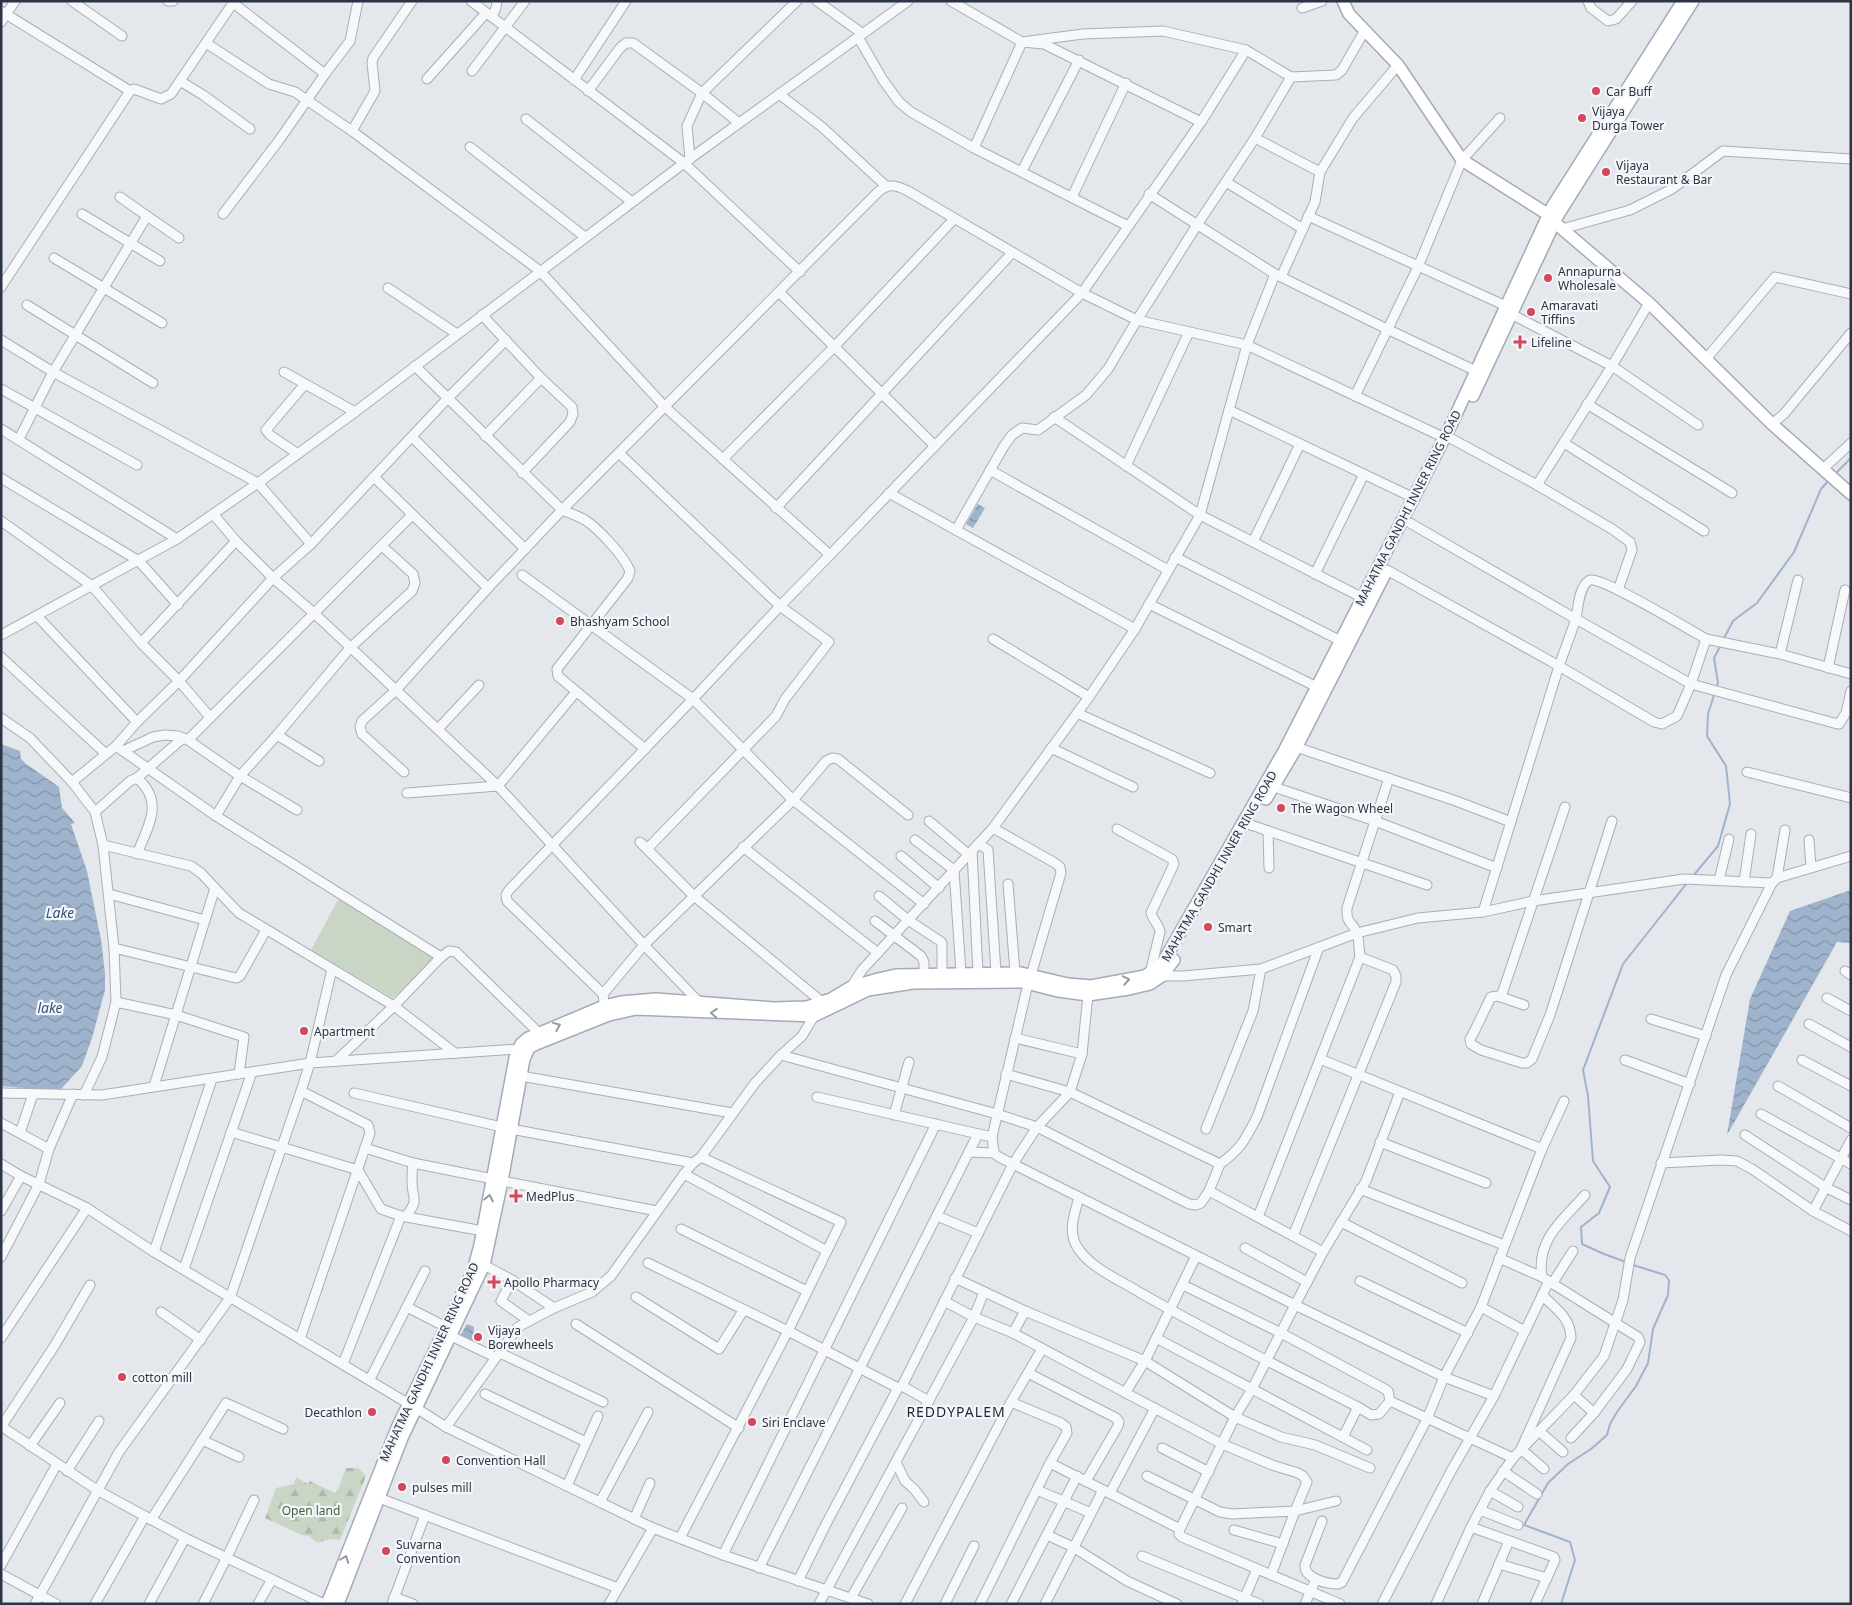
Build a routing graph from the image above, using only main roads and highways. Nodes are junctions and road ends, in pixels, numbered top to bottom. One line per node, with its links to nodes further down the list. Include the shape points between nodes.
1 (1343, 1): 4 (main road, via 1349,14 1398,65 1462,160)
2 (1684, 1): 4 (main road, MAHATMA GANDHI INNER RING ROAD)
3 (1693, 1): 4 (main road, MAHATMA GANDHI INNER RING ROAD)
4 (1555, 222): 5 (main road, MAHATMA GANDHI INNER RING ROAD); 7 (main road, via 1649,303 1772,424)
5 (1509, 310): 6 (main road, MAHATMA GANDHI INNER RING ROAD); 6 (main road, MAHATMA GANDHI INNER RING ROAD, via 1476,371)
6 (1449, 438): 8 (main road, MAHATMA GANDHI INNER RING ROAD, via 1414,498 1284,751); 8 (main road, MAHATMA GANDHI INNER RING ROAD, via 1387,570 1296,747 1175,958)
7 (1851, 494)
8 (1155, 974): 9 (main road, MAHATMA GANDHI INNER RING ROAD, one-way to 8, via 1091,986); 9 (main road, MAHATMA GANDHI INNER RING ROAD, via 1150,984 1088,995 1058,991)
9 (1030, 979): 10 (main road, MAHATMA GANDHI INNER RING ROAD, one-way to 10, via 882,987 868,990 814,1016 649,1009); 10 (main road, MAHATMA GANDHI INNER RING ROAD, via 1015,972 896,975 851,987 807,1007 656,1000 620,1002)
10 (605, 1011): 11 (main road, MAHATMA GANDHI INNER RING ROAD, via 529,1048); 11 (main road, MAHATMA GANDHI INNER RING ROAD, one-way to 10, via 518,1049 528,1038 539,1033)
11 (507, 1128): 12 (main road, MAHATMA GANDHI INNER RING ROAD)
12 (498, 1180): 13 (main road, MAHATMA GANDHI INNER RING ROAD, one-way to 12, via 473,1271); 13 (main road, MAHATMA GANDHI INNER RING ROAD, via 484,1265)
13 (448, 1332): 14 (main road, MAHATMA GANDHI INNER RING ROAD)
14 (412, 1406): 15 (main road, MAHATMA GANDHI INNER RING ROAD, one-way to 14, via 397,1428); 16 (main road, MAHATMA GANDHI INNER RING ROAD)
15 (326, 1604)
16 (338, 1604)

